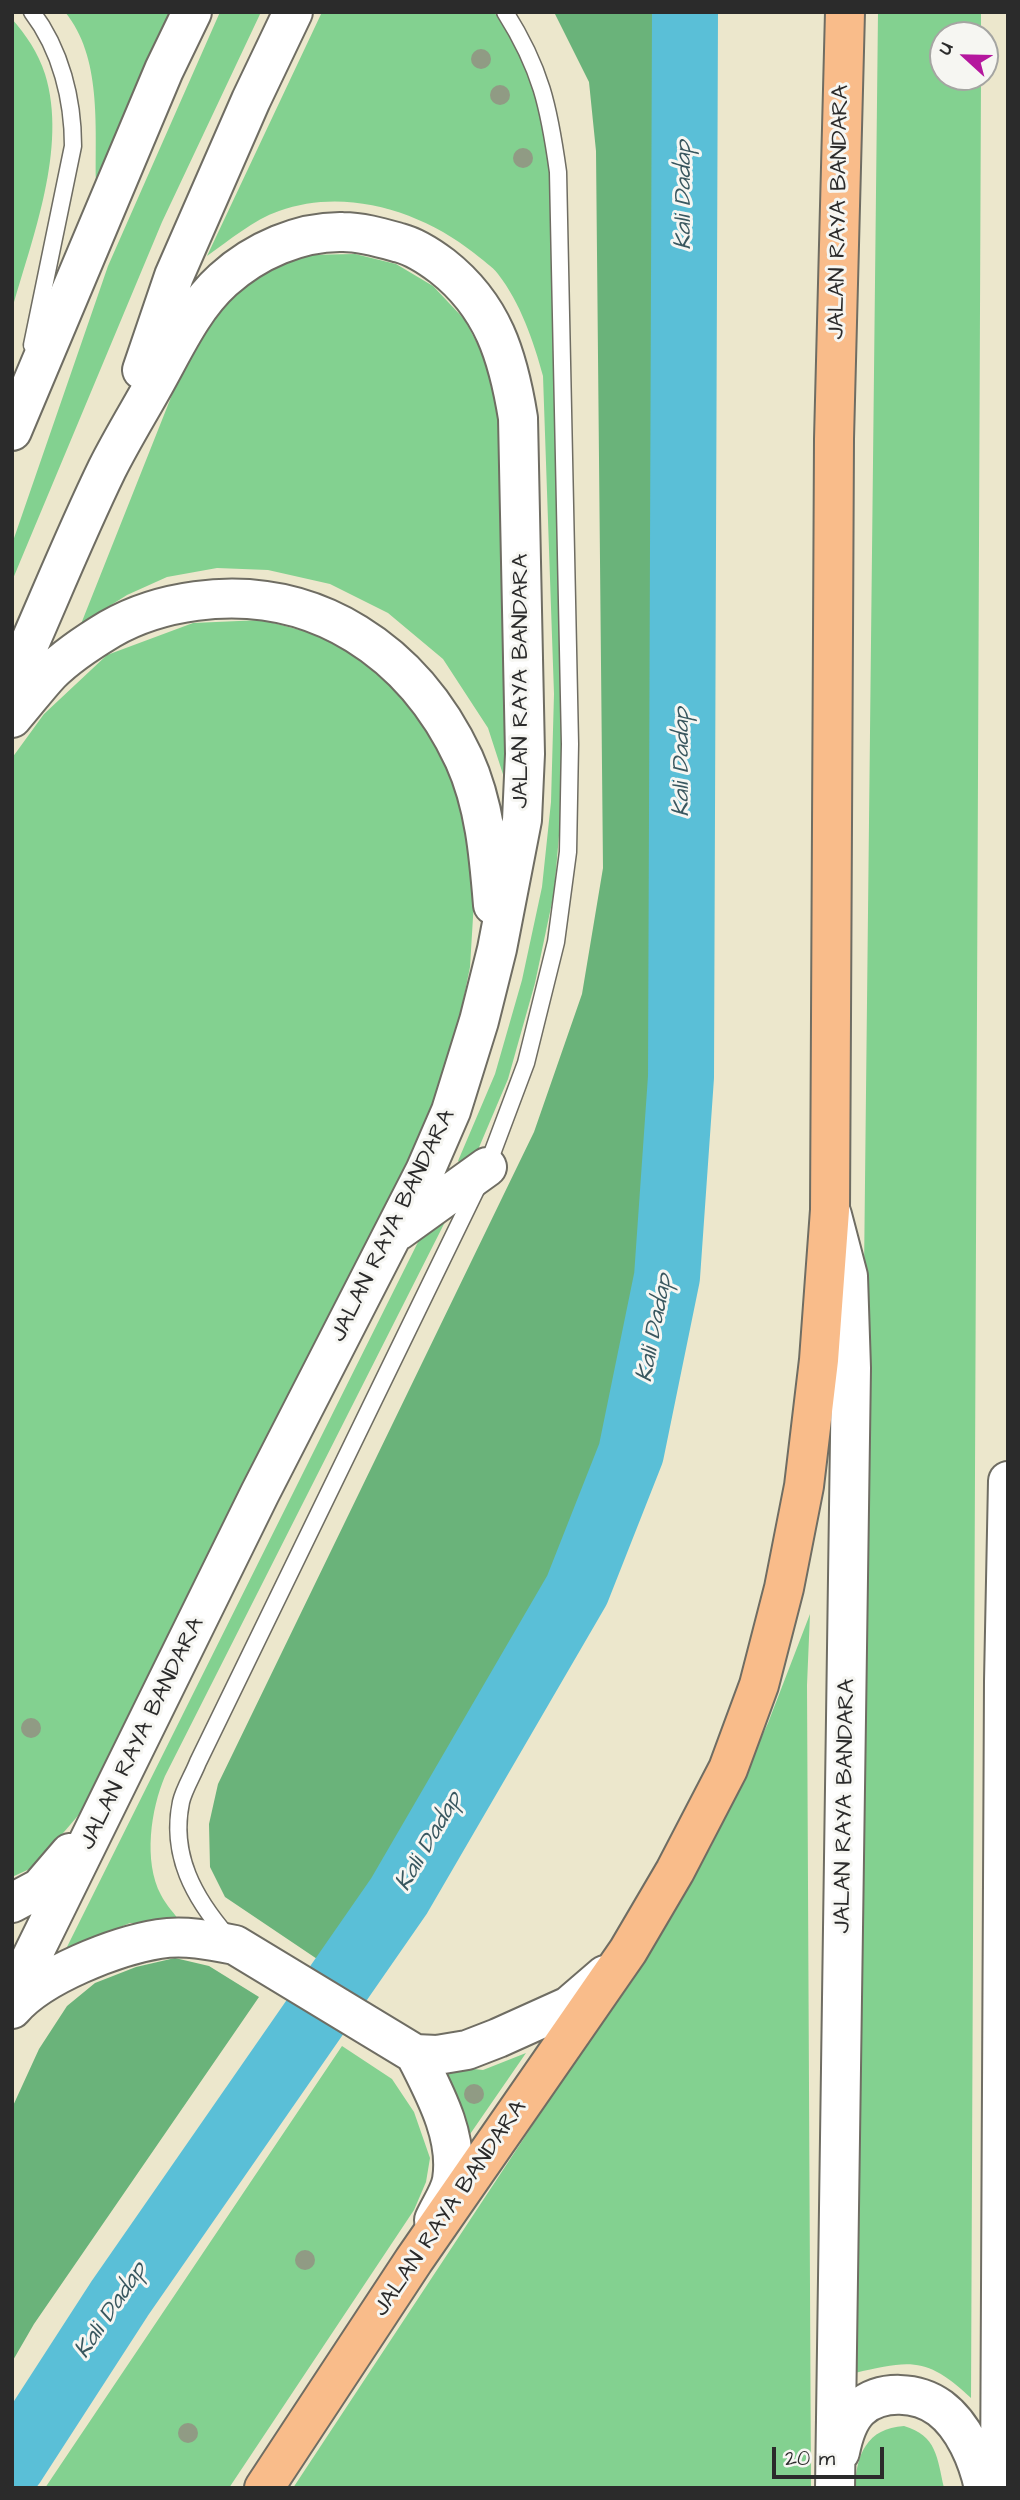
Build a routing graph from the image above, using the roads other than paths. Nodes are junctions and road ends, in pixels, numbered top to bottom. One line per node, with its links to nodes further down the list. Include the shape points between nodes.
1 (32, 12): 6 (lane, via 64,77 73,113 74,146)
2 (192, 12): 6 (street)
3 (293, 12): 7 (street, via 174,276)
4 (505, 12): 11 (lane, via 537,72 550,116 558,172 570,744 568,852 556,942 526,1063)
5 (845, 12): 12 (main road, JALAN RAYA BANDARA, via 834,439)
6 (14, 427)
7 (108, 468): 8 (street, JALAN RAYA BANDARA); 10 (street, JALAN RAYA BANDARA, via 193,315 222,280 282,243 343,232 405,244 432,258 477,300 510,373 520,461 522,820)
8 (12, 683)
9 (12, 718): 10 (street, via 71,656 113,628 176,604 246,598 281,603 354,631 416,683 464,760 488,850)
10 (497, 949): 13 (street, JALAN RAYA BANDARA, via 451,1111)
11 (487, 1167): 13 (street); 17 (lane, via 182,1801 177,1838 183,1863 206,1912)
12 (830, 1210): 18 (main road, JALAN RAYA BANDARA, via 804,1486 759,1685 728,1769); 23 (street, JALAN RAYA BANDARA, via 848,1276 851,1368)
13 (392, 1236): 15 (street, JALAN RAYA BANDARA)
14 (1008, 1481): 26 (street)
15 (123, 1776): 16 (street, via 70,1854 40,1888); 19 (street, JALAN RAYA BANDARA)
16 (12, 1903)
17 (242, 1950): 20 (street, via 201,1939 160,1939 131,1946 101,1955 47,1982); 21 (street)
18 (628, 1951): 21 (street, via 569,2006 467,2050 438,2055); 22 (main road, JALAN RAYA BANDARA)
19 (12, 1997)
20 (12, 2008)
21 (408, 2049): 22 (street, via 447,2123 452,2181)
22 (414, 2260): 24 (main road, JALAN RAYA BANDARA)
23 (835, 2483): 25 (street, via 842,2440 859,2409 874,2400 908,2395 925,2399 955,2422 967,2440)
24 (264, 2488)
25 (984, 2488)
26 (1000, 2488)

